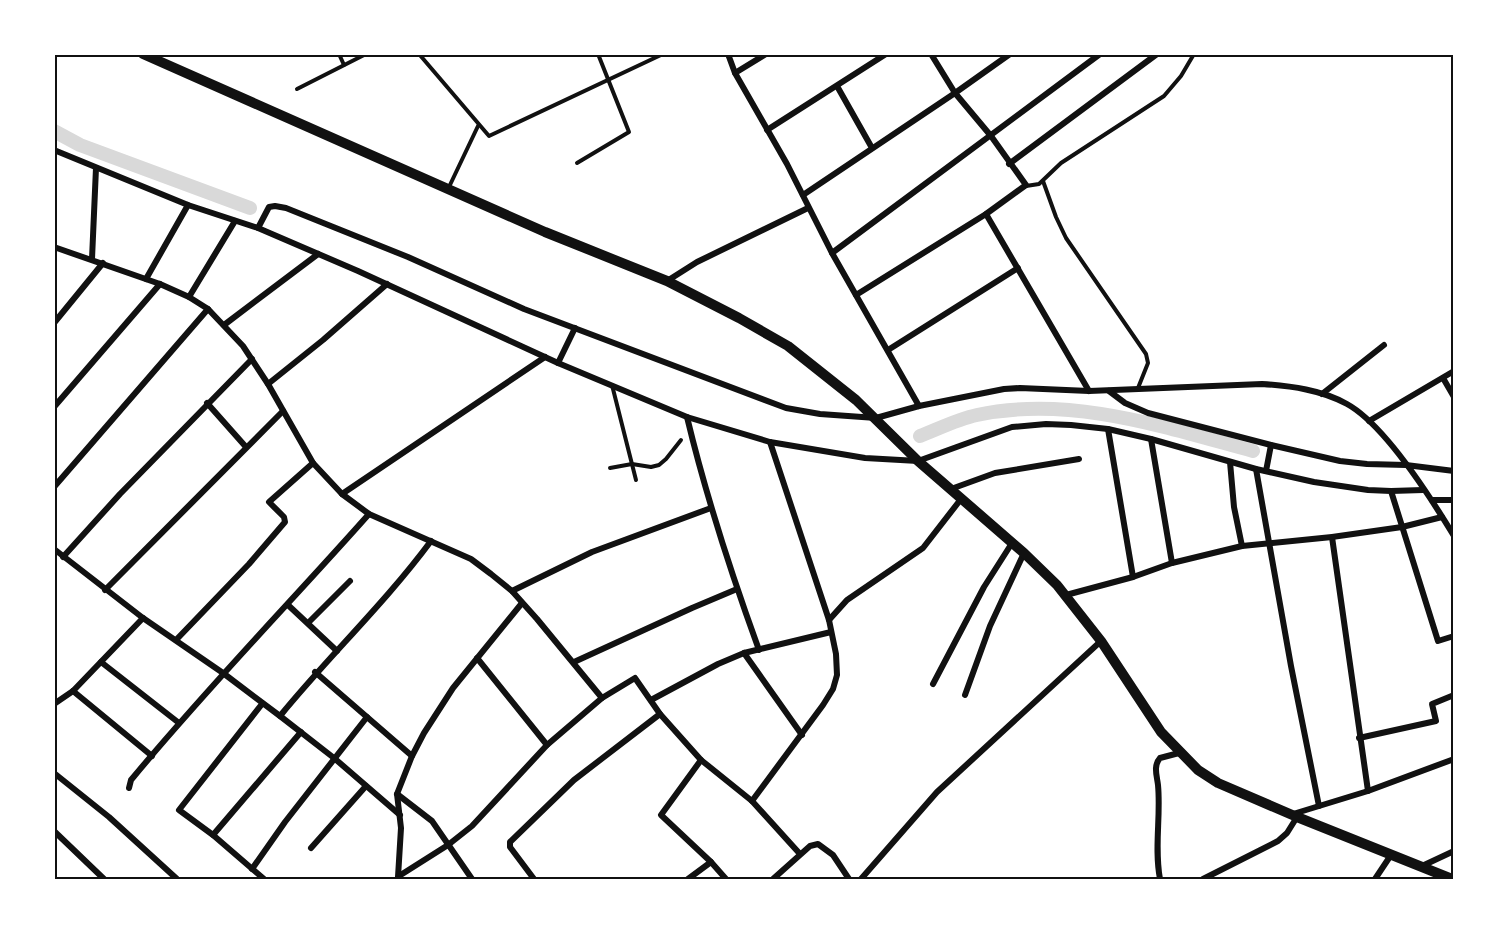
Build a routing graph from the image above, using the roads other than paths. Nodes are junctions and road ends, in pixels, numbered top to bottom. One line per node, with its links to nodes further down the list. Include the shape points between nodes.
1 (143, 54): 31 (main road)
2 (339, 54): 15 (lane)
3 (366, 54): 15 (lane)
4 (419, 54): 21 (lane)
5 (598, 54): 17 (lane)
6 (663, 54): 17 (lane)
7 (728, 54): 16 (street)
8 (766, 54): 16 (street)
9 (886, 54): 18 (street)
10 (931, 54): 20 (street)
11 (1010, 54): 20 (street)
12 (1100, 54): 23 (street)
13 (1157, 54): 27 (street)
14 (1194, 54): 29 (lane, via 1164,96 1060,163)
15 (344, 65): 19 (lane)
16 (735, 73): 22 (street)
17 (609, 79): 21 (lane, via 489,136); 26 (lane, via 629,132)
18 (837, 86): 22 (street); 24 (street)
19 (297, 89)
20 (955, 93): 23 (street); 24 (street)
21 (478, 126): 31 (lane)
22 (767, 130): 32 (street)
23 (991, 136): 27 (street); 39 (street)
24 (872, 148): 32 (street)
25 (54, 150): 28 (street)
26 (577, 163)
27 (1009, 164): 30 (street)
28 (96, 168): 33 (street); 41 (street)
29 (1042, 181): 30 (lane); 63 (lane, via 1066,238 1146,354 1148,363)
30 (1025, 187): 35 (street)
31 (448, 189): 45 (main road)
32 (803, 195): 34 (street)
33 (188, 205): 36 (street); 44 (street)
34 (808, 208): 39 (street); 45 (street, via 697,261)
35 (986, 214): 43 (street); 48 (street)
36 (235, 221): 37 (street); 49 (street)
37 (258, 228): 40 (street); 53 (street, via 269,207 286,208)
38 (54, 247): 41 (street)
39 (832, 253): 48 (street)
40 (318, 254): 47 (street); 52 (street)
41 (92, 259): 42 (street)
42 (103, 263): 44 (street); 51 (street)
43 (1018, 268): 55 (street); 65 (street)
44 (147, 279): 46 (street)
45 (667, 281): 73 (main road, via 788,346)
46 (160, 284): 49 (street); 70 (street)
47 (387, 284): 56 (street); 61 (street)
48 (856, 295): 55 (street)
49 (189, 297): 50 (street)
50 (208, 309): 52 (street); 92 (street)
51 (54, 323)
52 (224, 325): 57 (street)
53 (575, 328): 58 (street); 73 (street, via 776,406)
54 (1384, 345): 66 (street)
55 (888, 350): 69 (street)
56 (545, 357): 58 (street); 96 (street)
57 (252, 358): 61 (street); 68 (street)
58 (558, 363): 62 (street)
59 (1454, 371): 60 (street)
60 (1443, 378): 67 (street); 74 (street)
61 (268, 384): 71 (street)
62 (611, 385): 72 (street); 85 (lane)
63 (1138, 388): 64 (street); 66 (street, via 1262,384)
64 (1109, 390): 65 (street); 79 (street, via 1125,403 1148,413)
65 (1089, 391): 69 (street, via 1004,389)
66 (1323, 394): 74 (street, via 1346,404)
67 (1454, 397)
68 (207, 403): 80 (street); 112 (street)
69 (919, 406): 73 (street)
70 (54, 407)
71 (283, 411): 80 (street); 84 (street)
72 (687, 417): 78 (street); 100 (street)
73 (876, 418): 82 (main road)
74 (1369, 421): 86 (street)
75 (1108, 429): 76 (street); 82 (street, via 1029,424); 114 (street)
76 (1151, 439): 83 (street); 113 (street)
77 (681, 440): 85 (lane, via 659,465)
78 (770, 442): 82 (street, via 865,458); 123 (street)
79 (1271, 445): 86 (street, via 1340,461); 89 (street)
80 (246, 447): 117 (street)
81 (1079, 459): 93 (street, via 996,473)
82 (918, 461): 93 (main road)
83 (1230, 462): 88 (street); 109 (street)
84 (313, 464): 96 (street); 127 (street, via 269,502 285,522)
85 (632, 464): 87 (lane); 91 (lane)
86 (1406, 465): 90 (street); 94 (street)
87 (610, 468)
88 (1256, 469): 89 (street); 107 (street)
89 (1266, 471): 95 (street, via 1314,482)
90 (1454, 471)
91 (636, 480)
92 (54, 487)
93 (950, 490): 97 (main road)
94 (1423, 490): 95 (street); 98 (street)
95 (1391, 491): 103 (street)
96 (342, 494): 101 (street)
97 (961, 499): 108 (main road); 123 (street, via 923,548 847,600)
98 (1432, 500): 99 (street); 102 (street)
99 (1454, 500)
100 (711, 508): 116 (street); 118 (street, via 592,552)
101 (369, 514): 106 (street); 121 (street)
102 (1442, 517): 103 (street); 104 (street)
103 (1402, 526): 105 (street); 126 (street, via 1438,642)
104 (1454, 536)
105 (1332, 537): 107 (street); 151 (street)
106 (431, 541): 118 (street, via 471,559); 130 (street, via 408,573)
107 (1270, 542): 109 (street); 165 (street)
108 (1012, 543): 111 (main road); 137 (street)
109 (1242, 546): 113 (street)
110 (54, 549): 112 (street)
111 (1024, 553): 119 (main road); 139 (street, via 990,626)
112 (63, 556): 117 (street)
113 (1172, 563): 114 (street)
114 (1133, 577): 119 (street)
115 (350, 581): 124 (street)
116 (737, 589): 129 (street); 134 (street)
117 (105, 590): 122 (street)
118 (512, 591): 120 (street)
119 (1066, 595): 128 (main road)
120 (522, 603): 132 (street); 134 (street)
121 (288, 605): 124 (street); 136 (street)
122 (143, 618): 127 (street); 133 (street)
123 (829, 620): 125 (street)
124 (308, 623): 130 (street)
125 (831, 632): 129 (street); 150 (street, via 838,669 836,680)
126 (1454, 636)
127 (176, 640): 136 (street)
128 (1101, 641): 153 (main road); 188 (street, via 937,792)
129 (759, 650): 131 (street)
130 (337, 651): 135 (street)
131 (744, 653): 142 (street); 150 (street)
132 (477, 658): 152 (street); 155 (street, via 453,688)
133 (101, 662): 138 (street); 148 (street)
134 (574, 662): 141 (street)
135 (315, 672): 146 (street); 147 (street)
136 (223, 673): 144 (street); 148 (street)
137 (933, 684)
138 (73, 691): 143 (street); 154 (street)
139 (965, 695)
140 (1454, 695): 151 (street, via 1431,704 1436,721)
141 (602, 698): 142 (street, via 635,678); 152 (street)
142 (651, 700): 145 (street)
143 (54, 704)
144 (262, 704): 146 (street); 169 (street, via 179,810)
145 (660, 714): 158 (street); 183 (street, via 574,780 509,844)
146 (280, 716): 149 (street)
147 (367, 717): 155 (street); 156 (street)
148 (179, 723): 154 (street)
149 (301, 732): 156 (street); 169 (street)
150 (802, 735): 164 (street)
151 (1359, 738): 162 (street)
152 (546, 745): 170 (street, via 472,826)
153 (1179, 753): 167 (main road, via 1218,783); 189 (street, via 1160,758 1156,766)
154 (152, 756): 161 (street, via 131,780)
155 (412, 756): 163 (street)
156 (334, 758): 160 (street); 176 (street)
157 (1454, 759): 162 (street)
158 (701, 760): 164 (street); 175 (street, via 661,815)
159 (54, 773): 180 (street)
160 (366, 786): 166 (street); 171 (street)
161 (129, 788)
162 (1368, 791): 165 (street)
163 (397, 794): 166 (street); 170 (street, via 432,821)
164 (752, 801): 173 (street)
165 (1319, 806): 167 (street)
166 (400, 815): 178 (street)
167 (1294, 816): 174 (main road); 190 (street, via 1287,833 1278,841)
168 (54, 831): 179 (street)
169 (213, 835): 176 (street)
170 (448, 845): 178 (street); 182 (street)
171 (311, 848)
172 (1454, 851): 177 (street)
173 (800, 854): 186 (street); 187 (street, via 810,846 822,846)
174 (1392, 854): 177 (main road); 191 (street)
175 (711, 862): 184 (street); 185 (street)
176 (252, 869): 181 (street)
177 (1426, 872): 192 (main road)
178 (398, 878)
179 (104, 879)
180 (177, 879)
181 (264, 879)
182 (472, 879)
183 (534, 879)
184 (688, 879)
185 (726, 879)
186 (773, 879)
187 (849, 879)
188 (861, 879)
189 (1160, 879)
190 (1203, 879)
191 (1375, 879)
192 (1452, 879)

